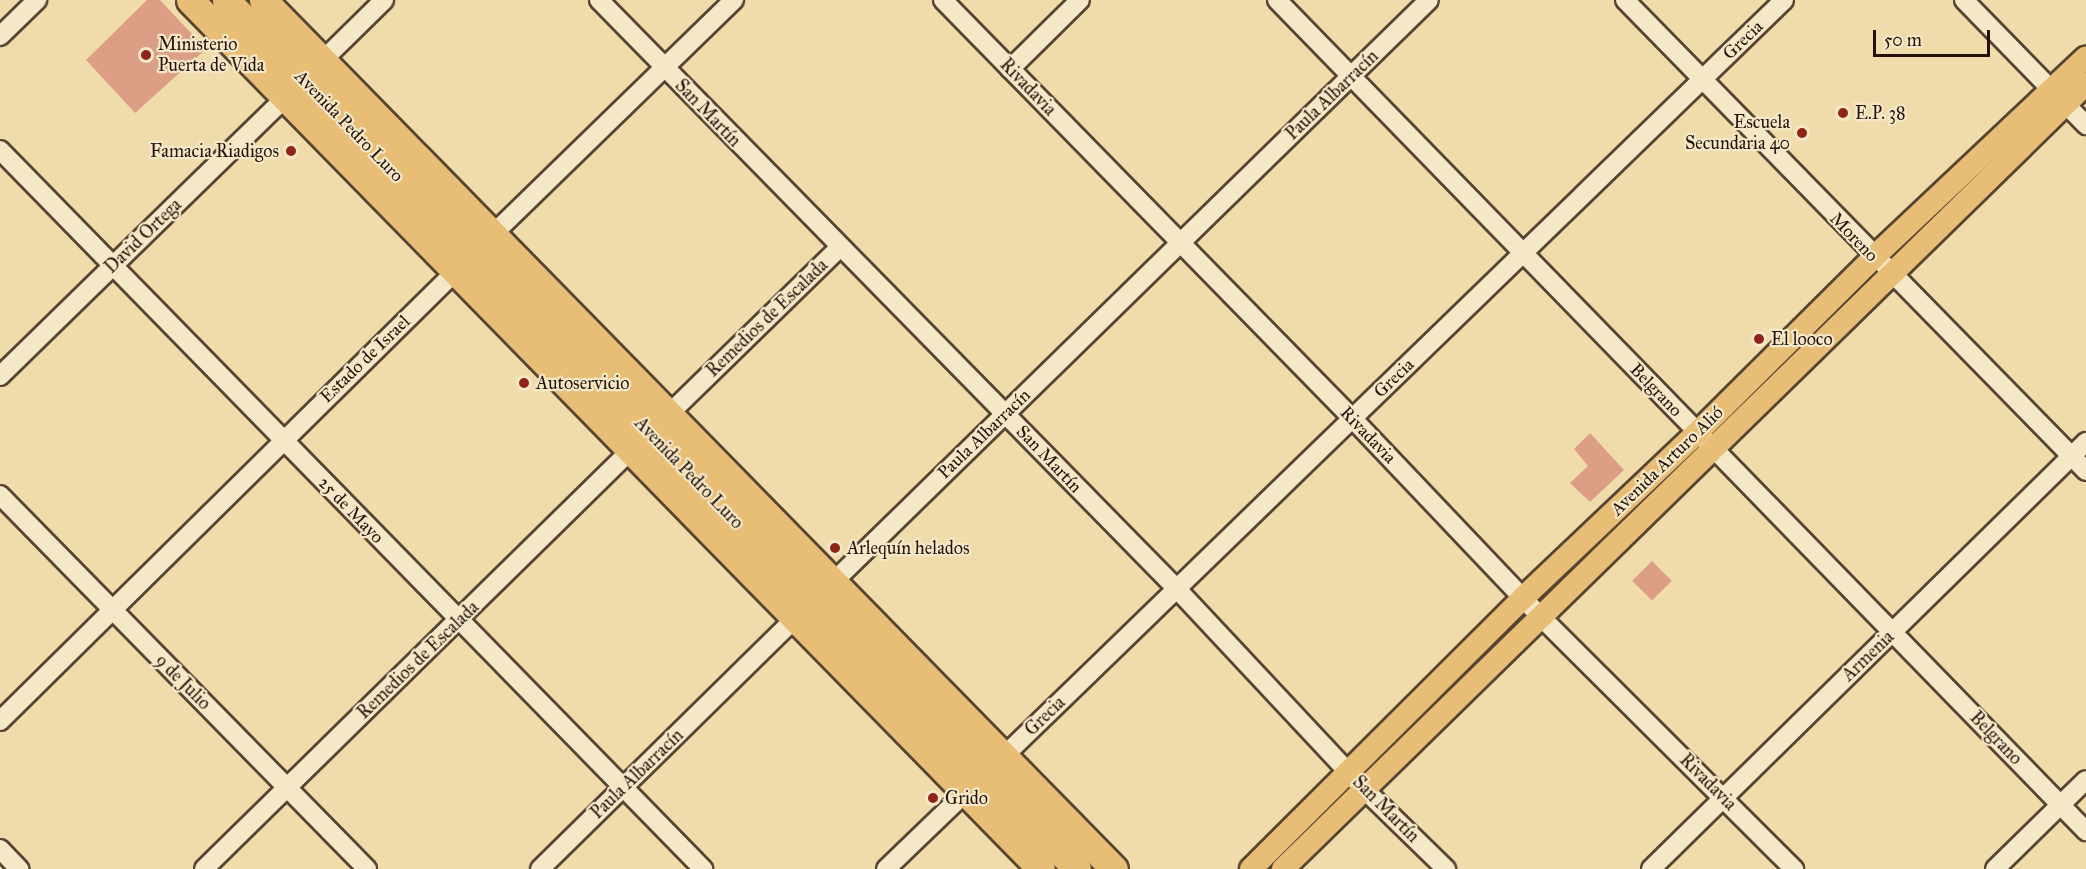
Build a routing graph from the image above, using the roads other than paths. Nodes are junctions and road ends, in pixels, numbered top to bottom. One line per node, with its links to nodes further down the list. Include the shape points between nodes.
1 (37, 0): 15 (street)
2 (190, 0): 24 (highway, Avenida Pedro Luro)
3 (226, 0): 29 (highway, Avenida Pedro Luro)
4 (263, 0): 17 (highway, Avenida Pedro Luro)
5 (384, 0): 17 (street)
6 (599, 0): 18 (street, San Martín)
7 (734, 0): 18 (street, Estado de Israel)
8 (943, 0): 19 (street, Rivadavia)
9 (1080, 0): 19 (street)
10 (1277, 0): 20 (street, Belgrano)
11 (1429, 0): 20 (street, Paula Albarracín)
12 (1625, 0): 21 (street, Moreno)
13 (1784, 0): 21 (street, Grecia)
14 (1964, 0): 23 (street)
15 (0, 36)
16 (2086, 57): 23 (main road, Avenida Arturo Alió)
17 (322, 61): 29 (highway, Avenida Pedro Luro)
18 (665, 68): 28 (street, San Martín); 29 (street, Estado de Israel)
19 (1010, 69): 27 (street, Rivadavia)
20 (1351, 76): 27 (street, Paula Albarracín); 30 (street, Belgrano)
21 (1702, 79): 30 (street, Grecia); 31 (street, Moreno)
22 (2086, 84): 23 (main road, Avenida Arturo Alió)
23 (2058, 96): 25 (street); 31 (main road, Avenida Arturo Alió); 33 (main road, Avenida Arturo Alió)
24 (286, 97): 29 (highway, Avenida Pedro Luro); 32 (street, David Ortega)
25 (2086, 125)
26 (0, 150): 32 (street, 25 de Mayo)
27 (1180, 243): 36 (street, Paula Albarracín); 37 (street, Rivadavia)
28 (839, 248): 35 (street, Remedios de Escalada); 36 (street, San Martín)
29 (474, 253): 35 (highway, Avenida Pedro Luro); 38 (street, Estado de Israel); 41 (highway, Avenida Pedro Luro); 47 (highway, Avenida Pedro Luro)
30 (1523, 253): 37 (street, Grecia); 39 (street, Belgrano)
31 (1874, 257): 33 (street, Moreno); 39 (main road, Avenida Arturo Alió)
32 (113, 265): 34 (street, David Ortega); 38 (street, 25 de Mayo)
33 (1891, 276): 39 (main road, Avenida Arturo Alió); 42 (street, Moreno)
34 (0, 376)
35 (669, 414): 47 (highway, Avenida Pedro Luro)
36 (1005, 414): 45 (street, San Martín); 47 (street, Paula Albarracín)
37 (1352, 418): 45 (street, Grecia); 46 (street, Rivadavia)
38 (283, 439): 48 (street, Estado de Israel); 50 (street, 25 de Mayo)
39 (1705, 439): 46 (main road, Avenida Arturo Alió); 49 (main road, Avenida Arturo Alió); 51 (street, Belgrano)
40 (2086, 442): 42 (street, Armenia)
41 (632, 450): 47 (highway, Avenida Pedro Luro); 50 (street, Remedios de Escalada)
42 (2072, 457): 43 (street, Moreno); 51 (street, Armenia)
43 (2086, 471)
44 (0, 495): 48 (street, 9 de Julio)
45 (1176, 588): 53 (street, Grecia); 55 (street, San Martín)
46 (1523, 598): 49 (street, Rivadavia); 55 (main road, Avenida Arturo Alió)
47 (814, 600): 53 (highway, Avenida Pedro Luro); 57 (street, Paula Albarracín); 58 (highway, Avenida Pedro Luro); 70 (highway, Avenida Pedro Luro)
48 (113, 611): 52 (street, Estado de Israel); 56 (street, 9 de Julio)
49 (1540, 616): 55 (main road, Avenida Arturo Alió); 59 (street, Rivadavia)
50 (459, 620): 56 (street, Remedios de Escalada); 57 (street, 25 de Mayo)
51 (1892, 632): 59 (street, Armenia); 60 (street, Belgrano)
52 (0, 722)
53 (1004, 756): 71 (highway, Avenida Pedro Luro)
54 (2086, 780): 60 (street)
55 (1357, 781): 72 (main road, Avenida Arturo Alió); 73 (main road, Avenida Arturo Alió); 74 (street, San Martín)
56 (287, 788): 64 (street, Remedios de Escalada); 65 (street, 9 de Julio)
57 (623, 788): 66 (street, Paula Albarracín); 67 (street, 25 de Mayo)
58 (966, 792): 68 (street); 69 (highway, Avenida Pedro Luro)
59 (1724, 797): 75 (street, Armenia); 76 (street, Rivadavia)
60 (2061, 805): 61 (street, Belgrano); 77 (street)
61 (2086, 831)
62 (0, 849): 63 (street)
63 (19, 869)
64 (204, 869)
65 (367, 869)
66 (540, 869)
67 (702, 869)
68 (886, 869)
69 (1041, 869)
70 (1077, 869)
71 (1114, 869)
72 (1251, 869)
73 (1283, 869)
74 (1446, 869)
75 (1651, 869)
76 (1794, 869)
77 (1995, 869)

